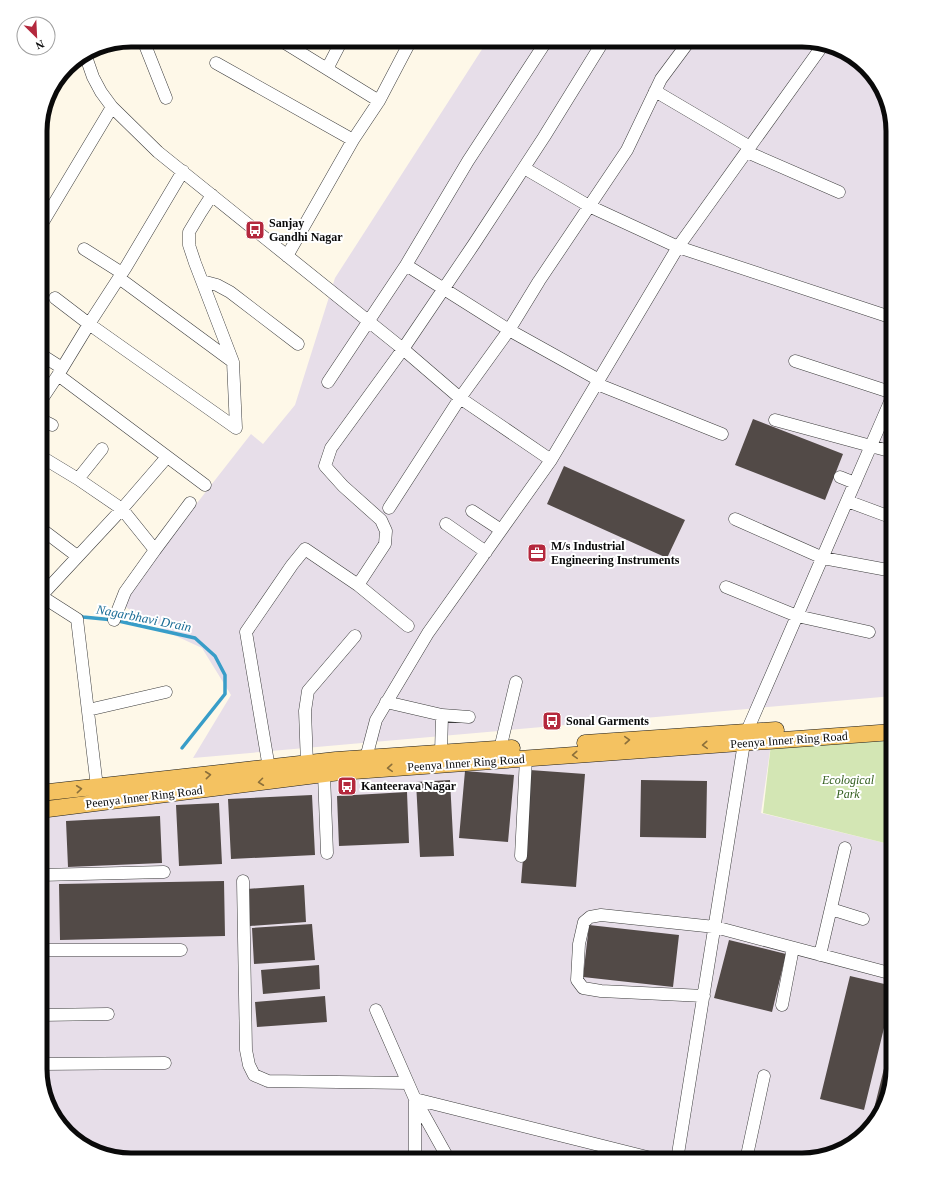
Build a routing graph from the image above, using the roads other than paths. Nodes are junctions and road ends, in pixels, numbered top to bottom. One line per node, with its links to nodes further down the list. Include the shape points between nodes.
1 (146, 47): 13 (street)
2 (291, 47): 11 (street)
3 (338, 47): 11 (street)
4 (407, 47): 14 (street)
5 (542, 47): 27 (street, via 468,161)
6 (597, 47): 18 (street)
7 (685, 47): 12 (street)
8 (820, 49): 17 (street)
9 (87, 60): 15 (street, via 93,78)
10 (216, 63): 16 (street)
11 (327, 69): 14 (street)
12 (655, 91): 17 (street); 22 (street, via 627,150)
13 (166, 98)
14 (379, 101): 16 (street)
15 (112, 107): 19 (street, via 158,152); 23 (street)
16 (353, 140): 26 (street)
17 (748, 150): 20 (street); 24 (street)
18 (524, 168): 22 (street); 30 (street)
19 (183, 171): 21 (street); 28 (street)
20 (839, 192)
21 (212, 195): 26 (street); 29 (street, via 190,232 189,245)
22 (589, 206): 24 (street); 35 (street, via 538,281)
23 (47, 215)
24 (678, 247): 32 (street); 43 (street)
25 (84, 249): 28 (street)
26 (287, 256): 33 (street)
27 (406, 265): 30 (street); 33 (street)
28 (121, 276): 34 (street); 40 (street)
29 (202, 281): 36 (street, via 230,292); 40 (street)
30 (443, 289): 35 (street); 37 (street)
31 (55, 298): 34 (street)
32 (886, 316)
33 (368, 321): 37 (street); 42 (street)
34 (89, 324): 40 (street, via 236,428); 41 (street)
35 (509, 330): 43 (street); 46 (street)
36 (298, 344)
37 (403, 349): 46 (street); 77 (street, via 331,448 325,466 381,520 386,531 385,544)
38 (47, 360): 41 (street)
39 (794, 361): 45 (street)
40 (233, 362)
41 (60, 372): 44 (street); 55 (street)
42 (328, 382)
43 (598, 382): 51 (street); 57 (street)
44 (47, 392)
45 (886, 392)
46 (460, 398): 57 (street); 64 (street)
47 (886, 411): 52 (street)
48 (775, 420): 52 (street)
49 (47, 422): 50 (street)
50 (52, 425)
51 (722, 434)
52 (871, 447): 54 (street); 60 (street)
53 (102, 449): 59 (street)
54 (886, 450)
55 (168, 457): 61 (street); 65 (street)
56 (47, 460): 59 (street)
57 (551, 460): 70 (street)
58 (840, 477): 60 (street)
59 (78, 479): 65 (street)
60 (855, 482): 62 (street)
61 (205, 485)
62 (847, 501): 67 (street); 75 (street)
63 (190, 503): 72 (street)
64 (390, 508)
65 (122, 509): 72 (street); 74 (street)
66 (472, 511): 70 (street)
67 (886, 515)
68 (735, 520): 75 (street)
69 (446, 524): 73 (street)
70 (501, 530): 73 (street)
71 (47, 533): 74 (street)
72 (155, 550): 82 (street, via 125,592)
73 (486, 552): 88 (street, via 428,633)
74 (77, 556): 79 (street)
75 (822, 558): 76 (street); 81 (street)
76 (886, 570)
77 (358, 585): 83 (street); 100 (street, via 305,549 246,632)
78 (726, 588): 81 (street)
79 (47, 589)
80 (47, 600): 89 (street, via 78,619)
81 (797, 616): 84 (street); 94 (street)
82 (114, 620)
83 (408, 626)
84 (868, 632)
85 (355, 636): 98 (street, via 308,691 305,711)
86 (516, 682): 95 (street)
87 (166, 692): 89 (street)
88 (386, 702): 90 (street); 99 (street, via 376,720)
89 (88, 710): 102 (street)
90 (442, 715): 91 (street); 96 (street)
91 (469, 717)
92 (886, 724): 94 (main road, Peenya Inner Ring Road)
93 (886, 732): 94 (main road, Peenya Inner Ring Road)
94 (746, 737): 95 (main road, Peenya Inner Ring Road, one-way to 94); 97 (main road, Peenya Inner Ring Road, one-way to 97); 113 (street)
95 (500, 749): 96 (main road, Peenya Inner Ring Road)
96 (441, 753): 99 (main road, Peenya Inner Ring Road)
97 (526, 758): 99 (main road, Peenya Inner Ring Road, one-way to 99); 107 (street)
98 (307, 764): 99 (main road, Peenya Inner Ring Road); 100 (main road, Peenya Inner Ring Road)
99 (366, 764): 101 (main road, Peenya Inner Ring Road)
100 (269, 768): 102 (main road, Peenya Inner Ring Road, one-way to 100)
101 (324, 774): 104 (main road, Peenya Inner Ring Road, one-way to 104); 106 (street)
102 (97, 787): 103 (main road, Peenya Inner Ring Road, one-way to 102)
103 (47, 792)
104 (47, 809)
105 (845, 848): 111 (street)
106 (327, 853)
107 (521, 856)
108 (164, 872): 109 (street)
109 (47, 876)
110 (243, 881): 127 (street, via 246,1050 254,1075 268,1082)
111 (831, 909): 112 (street); 117 (street)
112 (863, 919)
113 (715, 927): 114 (street); 119 (street); 119 (street, via 601,915 590,917 584,922 579,944 577,980 583,988)
114 (793, 948): 117 (street); 120 (street)
115 (47, 950): 116 (street)
116 (181, 950)
117 (820, 955): 118 (street)
118 (886, 972)
119 (704, 996): 132 (street)
120 (782, 1005)
121 (376, 1010): 127 (street)
122 (108, 1014): 123 (street)
123 (47, 1015)
124 (165, 1063): 125 (street)
125 (47, 1064)
126 (764, 1076): 133 (street)
127 (408, 1083): 128 (street)
128 (415, 1099): 129 (street); 130 (street); 131 (street)
129 (415, 1153)
130 (445, 1153)
131 (631, 1153)
132 (678, 1153)
133 (748, 1153)

